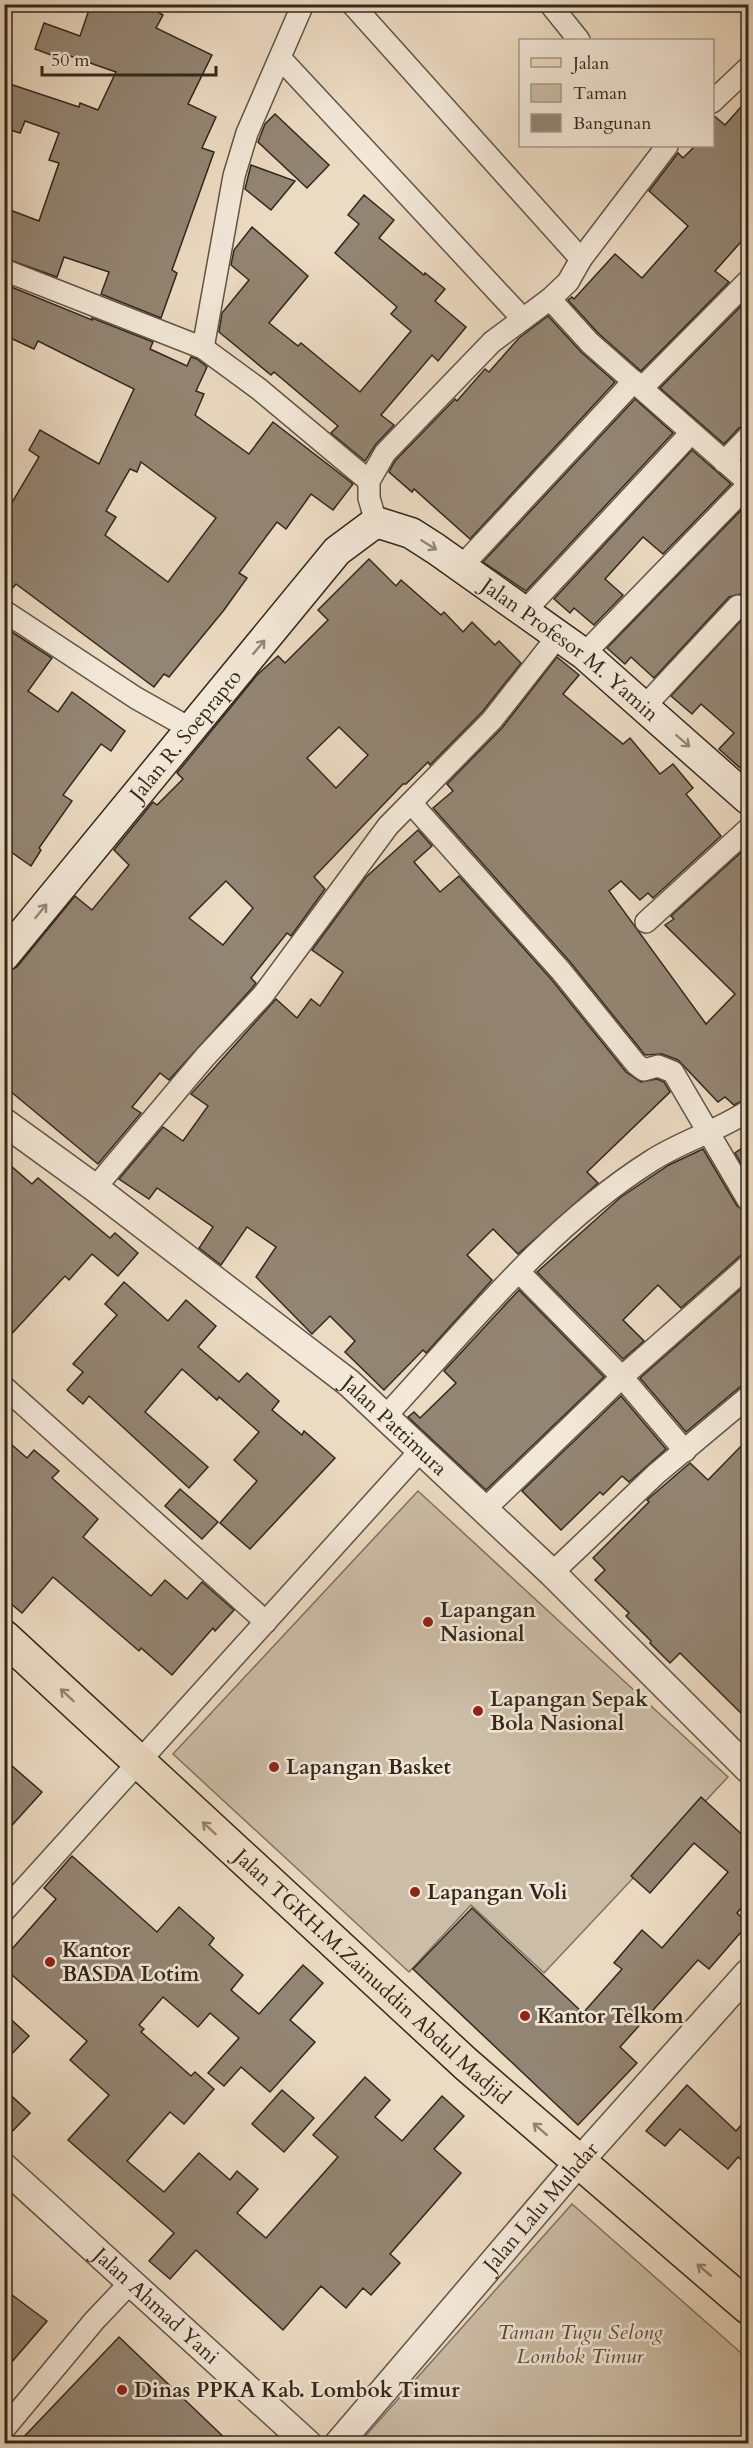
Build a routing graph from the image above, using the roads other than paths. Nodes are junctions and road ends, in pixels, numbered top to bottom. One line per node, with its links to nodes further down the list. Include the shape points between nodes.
1 (303, 4): 5 (street)
2 (352, 4): 9 (street)
3 (550, 4): 4 (street)
4 (578, 39)
5 (280, 58): 13 (street); 14 (street, via 247,133 234,176)
6 (748, 68): 7 (street)
7 (714, 100)
8 (664, 147): 9 (street)
9 (582, 259): 12 (street)
10 (4, 270): 14 (street)
11 (748, 280): 15 (street)
12 (550, 299): 13 (street); 15 (street, via 590,343)
13 (524, 319): 19 (street, via 492,342 385,453)
14 (203, 348): 19 (street, via 259,389)
15 (638, 384): 16 (street); 22 (street)
16 (691, 433): 18 (street); 25 (street)
17 (748, 437): 18 (street)
18 (724, 462): 20 (street)
19 (369, 481): 21 (street)
20 (748, 483): 27 (street)
21 (376, 522): 22 (main road, Jalan Profesor M. Yamin, one-way to 22, via 411,533); 29 (main road, Jalan R. Soeprapto, one-way to 21, via 337,551)
22 (461, 567): 25 (main road, Jalan Profesor M. Yamin)
23 (738, 606): 28 (street)
24 (4, 611): 29 (street, via 126,692)
25 (524, 612): 26 (main road, Jalan Profesor M. Yamin)
26 (558, 636): 27 (main road, Jalan Profesor M. Yamin); 31 (street, via 492,720)
27 (584, 654): 28 (main road, Jalan Profesor M. Yamin)
28 (644, 707): 30 (main road, Jalan Profesor M. Yamin, one-way to 30)
29 (190, 729): 34 (main road, Jalan R. Soeprapto, one-way to 29)
30 (748, 799)
31 (411, 803): 37 (street, via 561,971 636,1064 644,1070 658,1066 673,1072); 38 (street, via 388,826 263,995 205,1057)
32 (748, 829): 33 (street)
33 (646, 922)
34 (4, 956)
35 (748, 1111): 37 (street)
36 (4, 1122): 38 (street, Jalan Pattimura)
37 (707, 1133): 39 (street); 41 (street, via 650,1161 575,1217)
38 (95, 1188): 45 (street, Jalan Pattimura, via 349,1383)
39 (748, 1200)
40 (748, 1266): 42 (street)
41 (519, 1272): 42 (street); 45 (street)
42 (622, 1377): 47 (street); 48 (street)
43 (4, 1387): 50 (street)
44 (748, 1397): 47 (street)
45 (386, 1417): 46 (street, Jalan Pattimura)
46 (421, 1450): 48 (street, Jalan Pattimura); 50 (street)
47 (685, 1451): 49 (street, via 592,1532)
48 (484, 1510): 49 (street, Jalan Pattimura)
49 (552, 1573): 53 (street, Jalan Pattimura)
50 (266, 1622): 52 (street)
51 (4, 1637): 52 (main road, Jalan TGKH.M.Zainuddin Abdul Madjid, one-way to 51)
52 (139, 1762): 54 (street); 56 (main road, Jalan TGKH.M.Zainuddin Abdul Madjid, one-way to 52)
53 (748, 1769)
54 (4, 1911)
55 (748, 1973): 56 (street, Jalan Lalu Muhdar)
56 (578, 2163): 59 (main road, Jalan TGKH.M.Zainuddin Abdul Madjid, one-way to 56); 62 (street, Jalan Lalu Muhdar)
57 (4, 2167): 58 (street, Jalan Ahmad Yani)
58 (131, 2282): 60 (street); 61 (street, Jalan Ahmad Yani)
59 (748, 2307)
60 (4, 2429)
61 (308, 2444)
62 (338, 2444)

